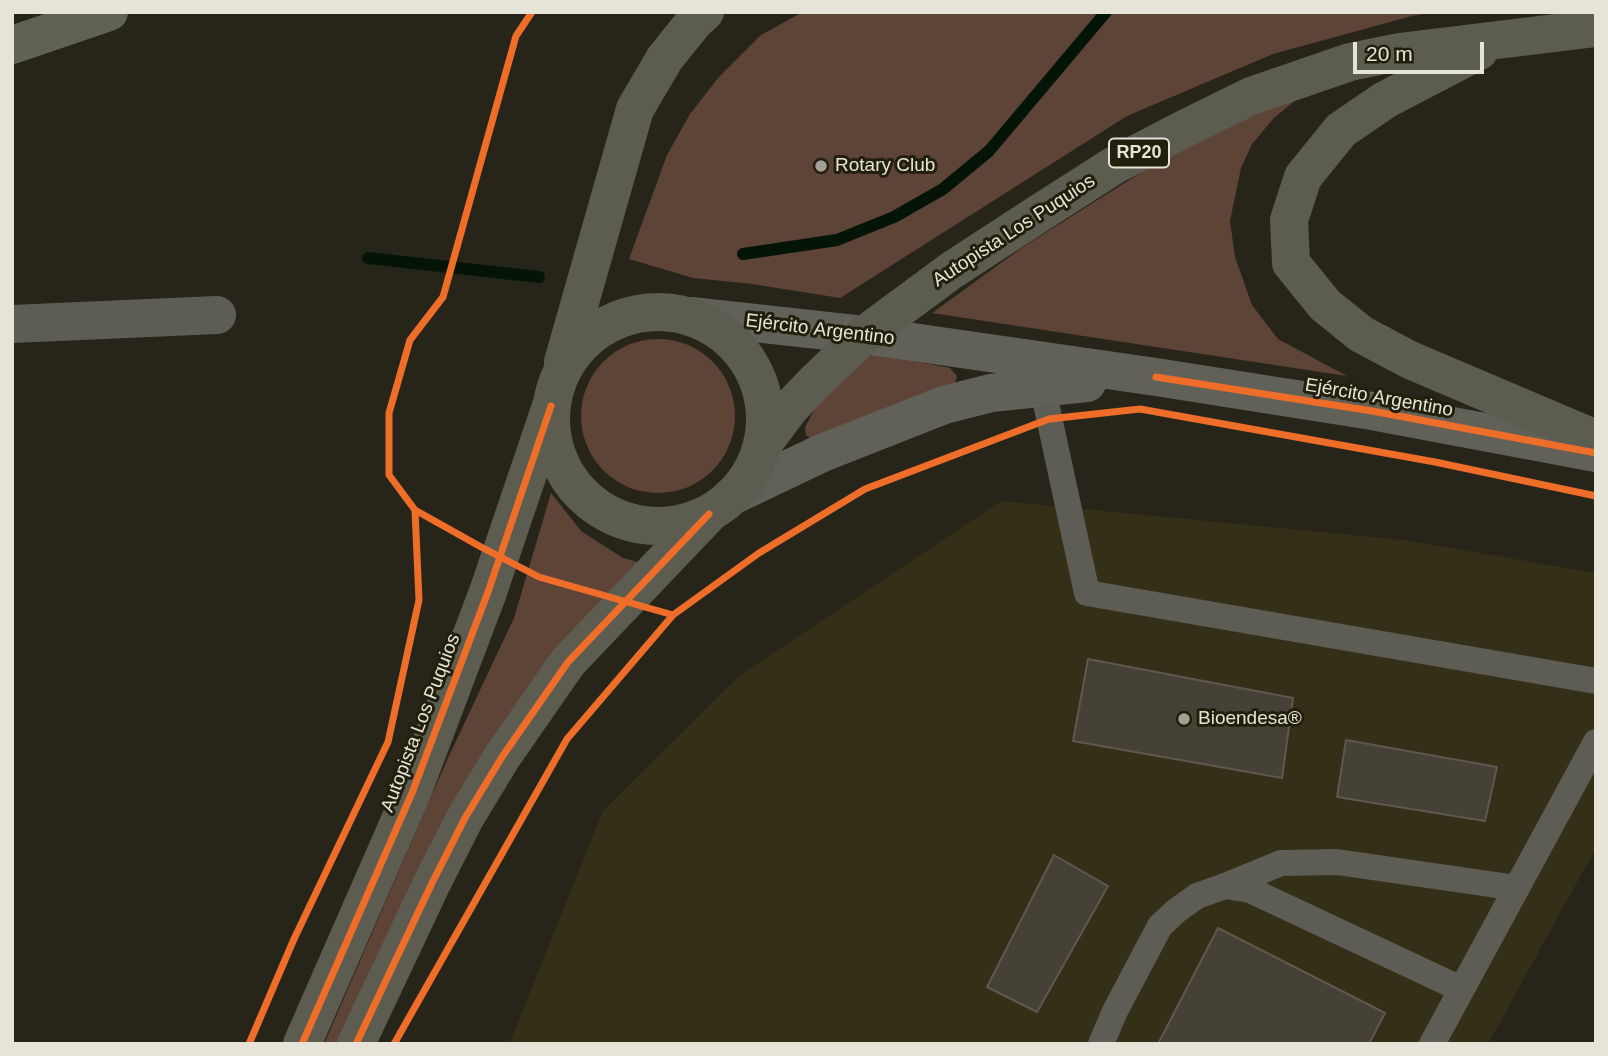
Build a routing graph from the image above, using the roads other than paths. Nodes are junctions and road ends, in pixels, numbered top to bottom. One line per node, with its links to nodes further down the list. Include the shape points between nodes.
1 (109, 12): 5 (highway)
2 (705, 12): 11 (main road, Autopista Los Puquios / RP20, via 665,58 635,109)
3 (1596, 28): 4 (main road, Autopista Los Puquios / RP20)
4 (1504, 38): 9 (main road, Autopista Los Puquios / RP20, via 1350,62 1251,96 1113,166 952,270); 12 (main road, via 1385,100 1341,130 1303,177 1289,220 1291,263 1325,305 1361,334 1410,360)
5 (12, 45)
6 (217, 315): 8 (street)
7 (691, 316): 9 (main road, Ejército Argentino); 11 (main road, RP20, via 658,311 625,317 594,332 571,356); 13 (main road, RP20, via 720,330 744,352 759,381 766,412)
8 (12, 324)
9 (864, 335): 10 (main road, Ejército Argentino); 13 (main road, Autopista Los Puquios / RP20, via 790,408)
10 (1039, 373): 14 (main road, Ejército Argentino, via 1156,377); 15 (main road, Ejército Argentino, via 833,449); 16 (lane, via 1087,593)
11 (553, 396): 15 (main road, RP20, via 551,435 559,463 575,488 597,508 623,521 651,526 681,524); 21 (main road, Autopista Los Puquios / RP20, via 488,592 412,793)
12 (1596, 439)
13 (763, 444): 15 (main road, RP20, via 752,472)
14 (1596, 453)
15 (720, 505): 22 (main road, RP20, via 568,662 502,757 465,818)
16 (1596, 681)
17 (1596, 742): 19 (lane)
18 (1224, 886): 19 (lane, via 1281,863 1338,862); 20 (lane, via 1250,890); 23 (lane, via 1197,895 1160,926)
19 (1517, 888): 20 (lane)
20 (1461, 989): 24 (lane)
21 (302, 1044)
22 (356, 1044)
23 (1101, 1044)
24 (1432, 1044)

